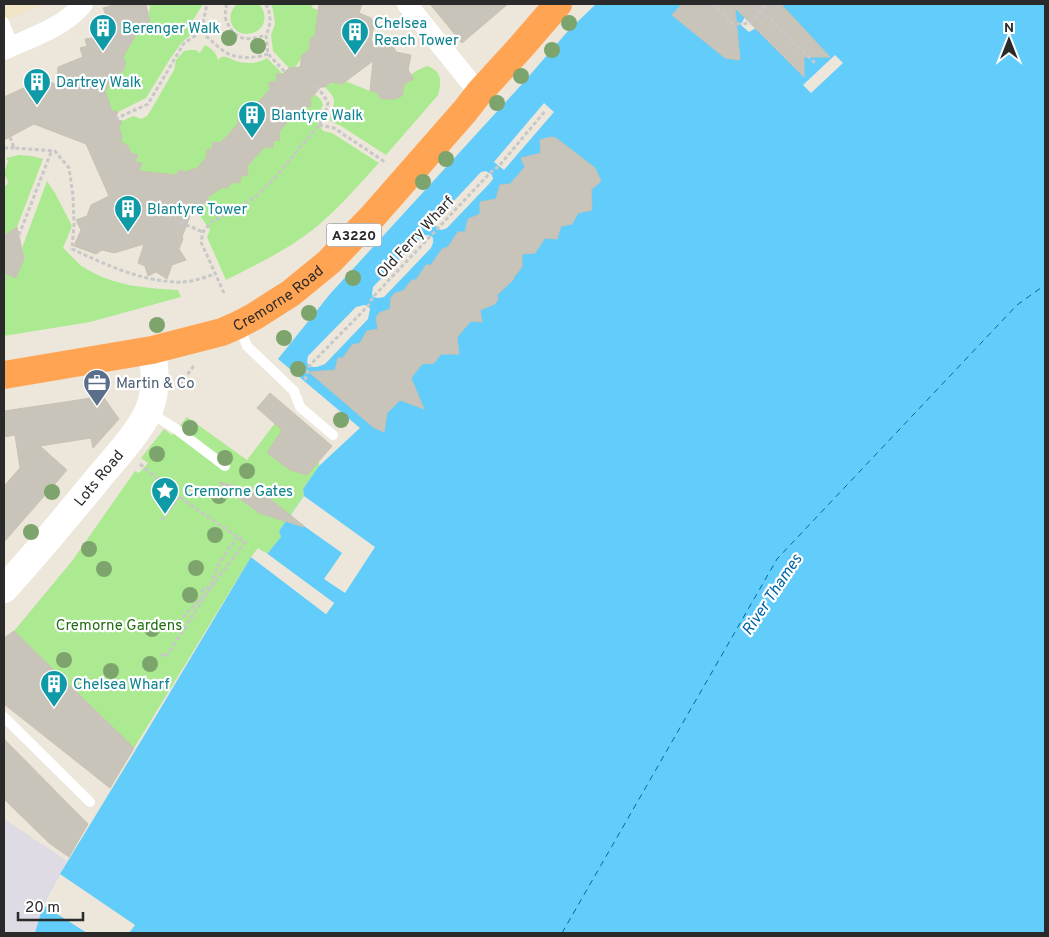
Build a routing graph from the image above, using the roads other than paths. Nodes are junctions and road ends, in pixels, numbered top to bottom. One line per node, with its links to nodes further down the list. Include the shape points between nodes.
1 (83, 4): 5 (street, via 59,25)
2 (407, 4): 6 (street)
3 (558, 4): 6 (highway, A3220)
4 (4, 22): 5 (lane)
5 (9, 47)
6 (479, 93): 7 (highway, Cremorne Road / A3220, via 329,262 290,293)
7 (238, 325): 8 (highway, Cremorne Road / A3220); 11 (lane, via 247,346 294,391 300,407)
8 (152, 350): 9 (highway, Cremorne Road / A3220); 10 (street, Lots Road, via 154,394)
9 (4, 375)
10 (148, 411): 12 (lane); 13 (street, Lots Road, via 120,452)
11 (333, 435)
12 (225, 466)
13 (4, 589)
14 (4, 717): 15 (lane)
15 (90, 802)

